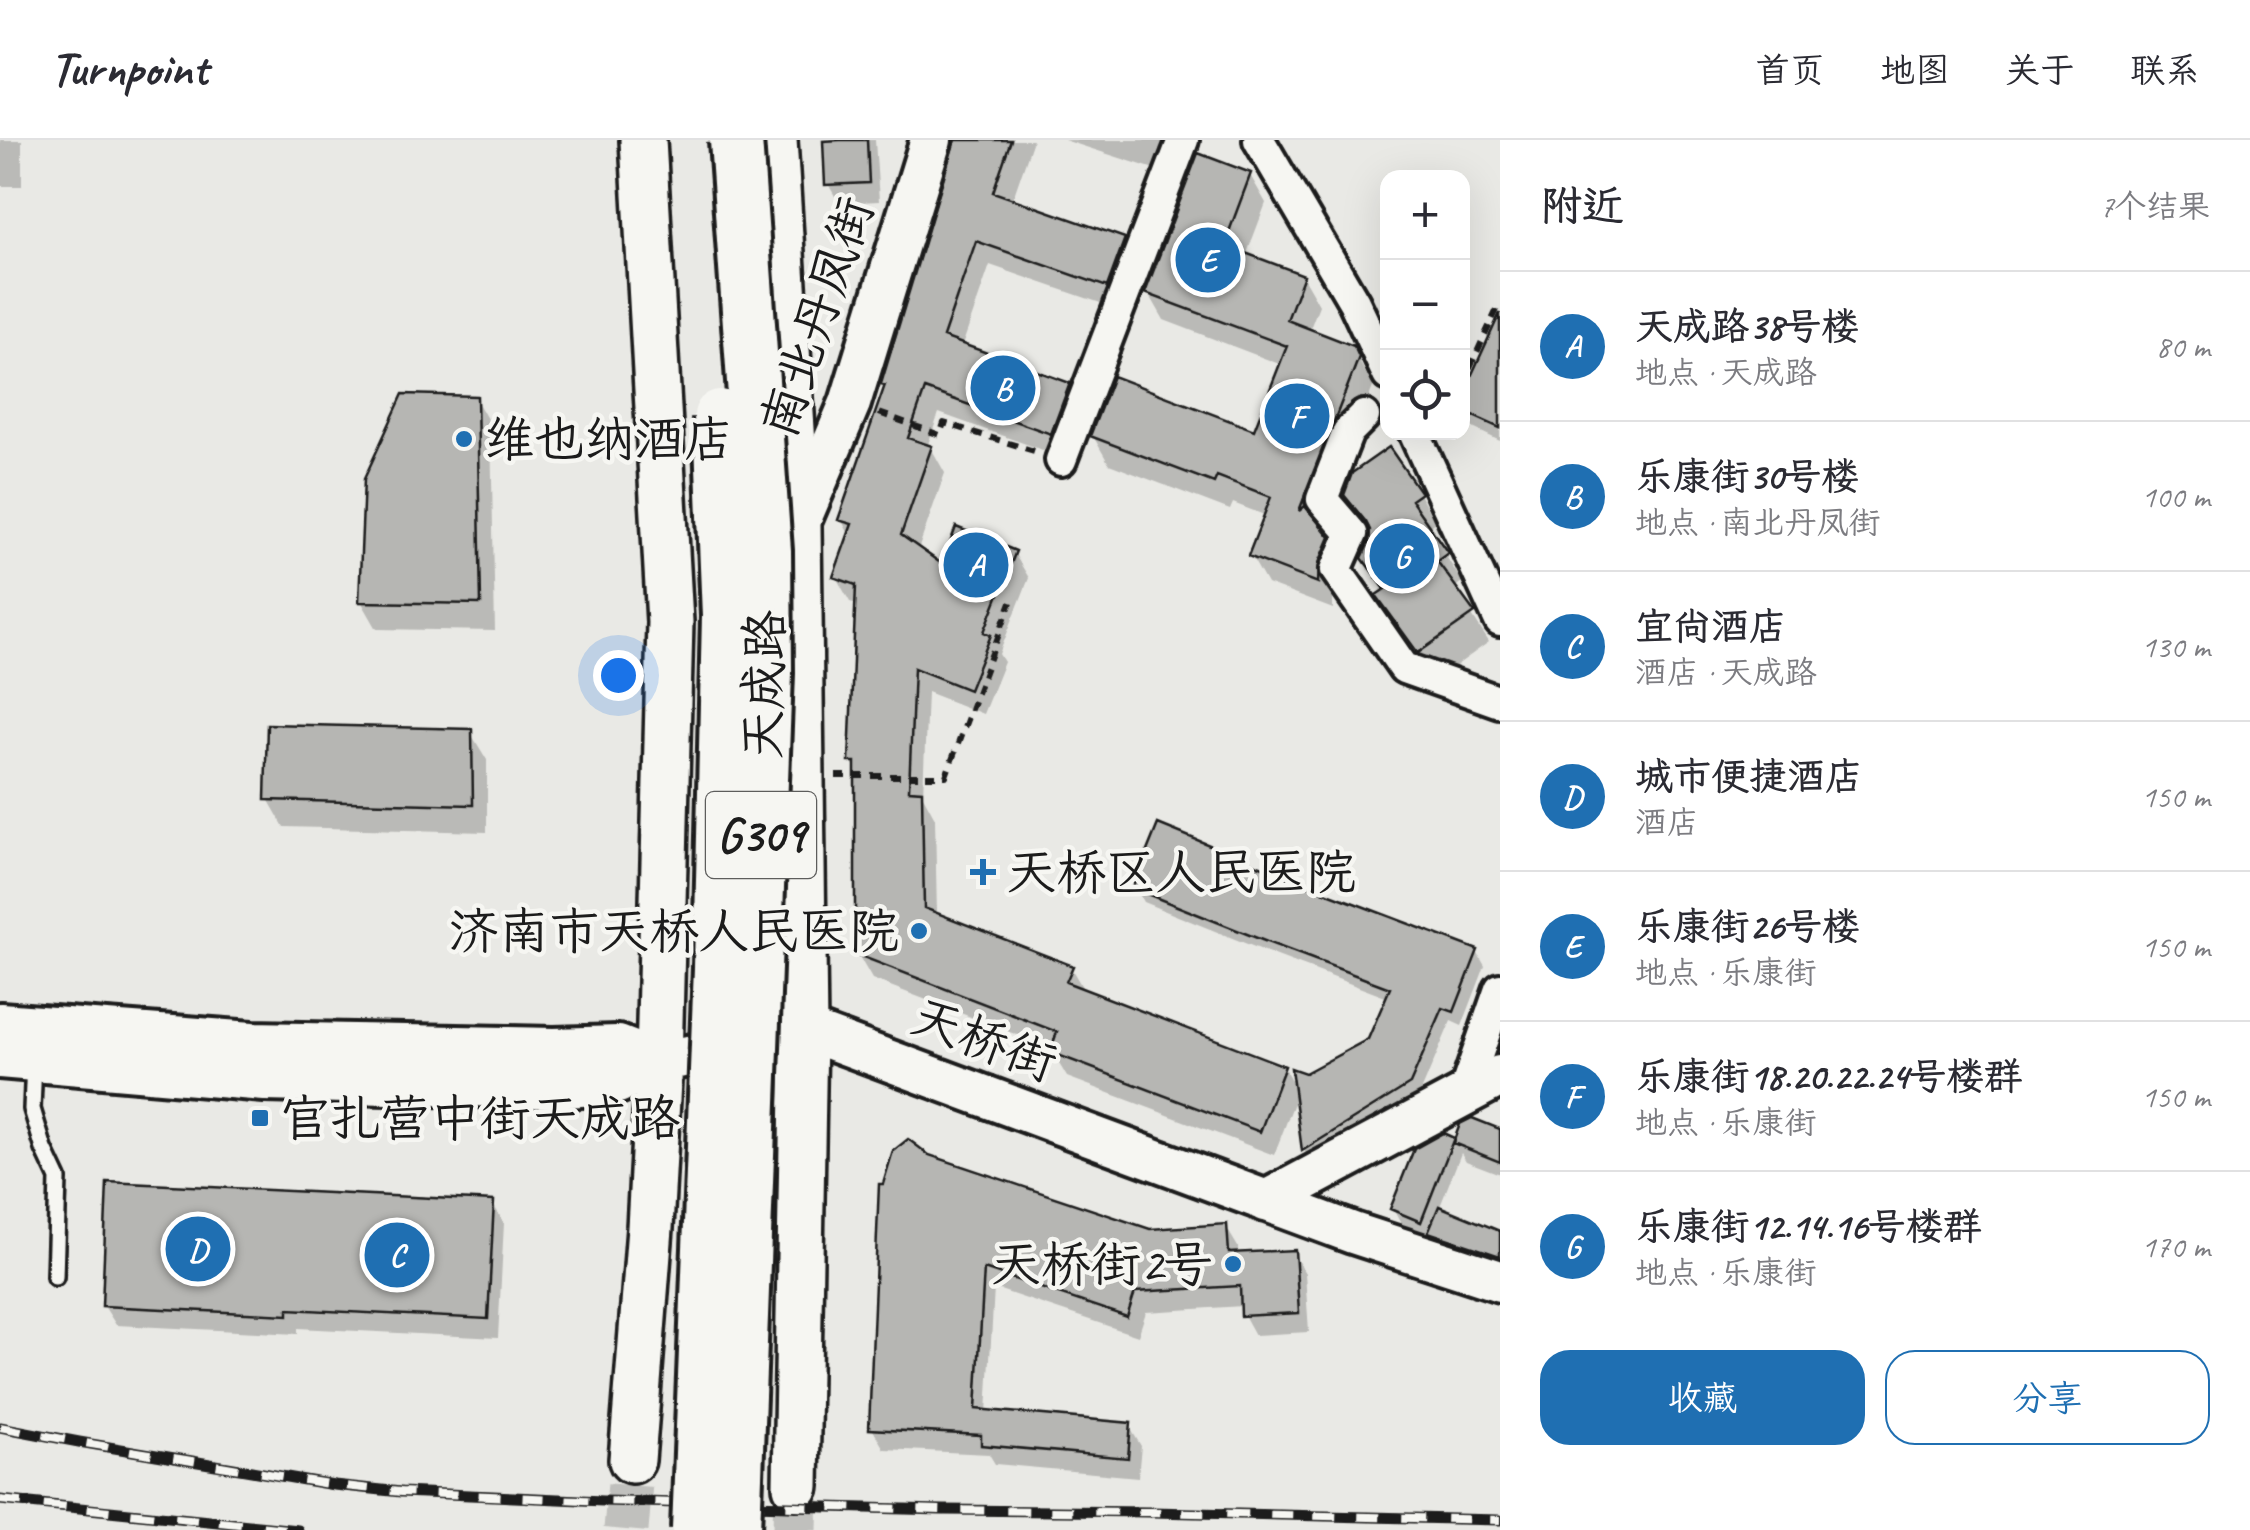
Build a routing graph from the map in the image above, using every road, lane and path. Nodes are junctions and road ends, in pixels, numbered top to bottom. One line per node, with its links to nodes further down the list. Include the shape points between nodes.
1 (643, 140): 24 (main road, 天成路, via 670,622)
2 (699, 140): 32 (highway, 天成路 / G309, bridge, via 728,616)
3 (736, 140): 33 (highway, 天成路 / G309, bridge, via 765,552 766,672)
4 (774, 140): 15 (main road, 天成路)
5 (931, 140): 11 (street, 南北丹凤街)
6 (1184, 140): 14 (street)
7 (1258, 140): 9 (street)
8 (1500, 303): 10 (path)
9 (1380, 358)
10 (1470, 367)
11 (850, 403): 14 (path, via 940,436 944,423); 15 (street, 南北丹凤街)
12 (1364, 416): 18 (street, via 1348,432 1322,500 1352,534 1336,570 1404,668)
13 (1418, 440): 17 (street)
14 (1062, 460)
15 (798, 526): 22 (main road, 天成路)
16 (1012, 602): 19 (path, via 946,776)
17 (1500, 621)
18 (1500, 702)
19 (829, 776)
20 (1500, 988): 26 (street)
21 (0, 1023): 24 (street, via 252,1042 618,1046)
22 (804, 1032): 24 (street, 天桥街); 27 (street, 天桥街); 31 (main road, 天成路)
23 (17, 1060): 24 (street, 天桥街, via 265,1081 554,1088 618,1083); 28 (lane, via 58,1179)
24 (659, 1062): 30 (main road, 天成路)
25 (1500, 1076): 26 (street)
26 (1463, 1096): 27 (street)
27 (1266, 1201): 29 (street, 天桥街)
28 (55, 1277)
29 (1500, 1281)
30 (632, 1460)
31 (796, 1486)
32 (698, 1530)
33 (734, 1530)

